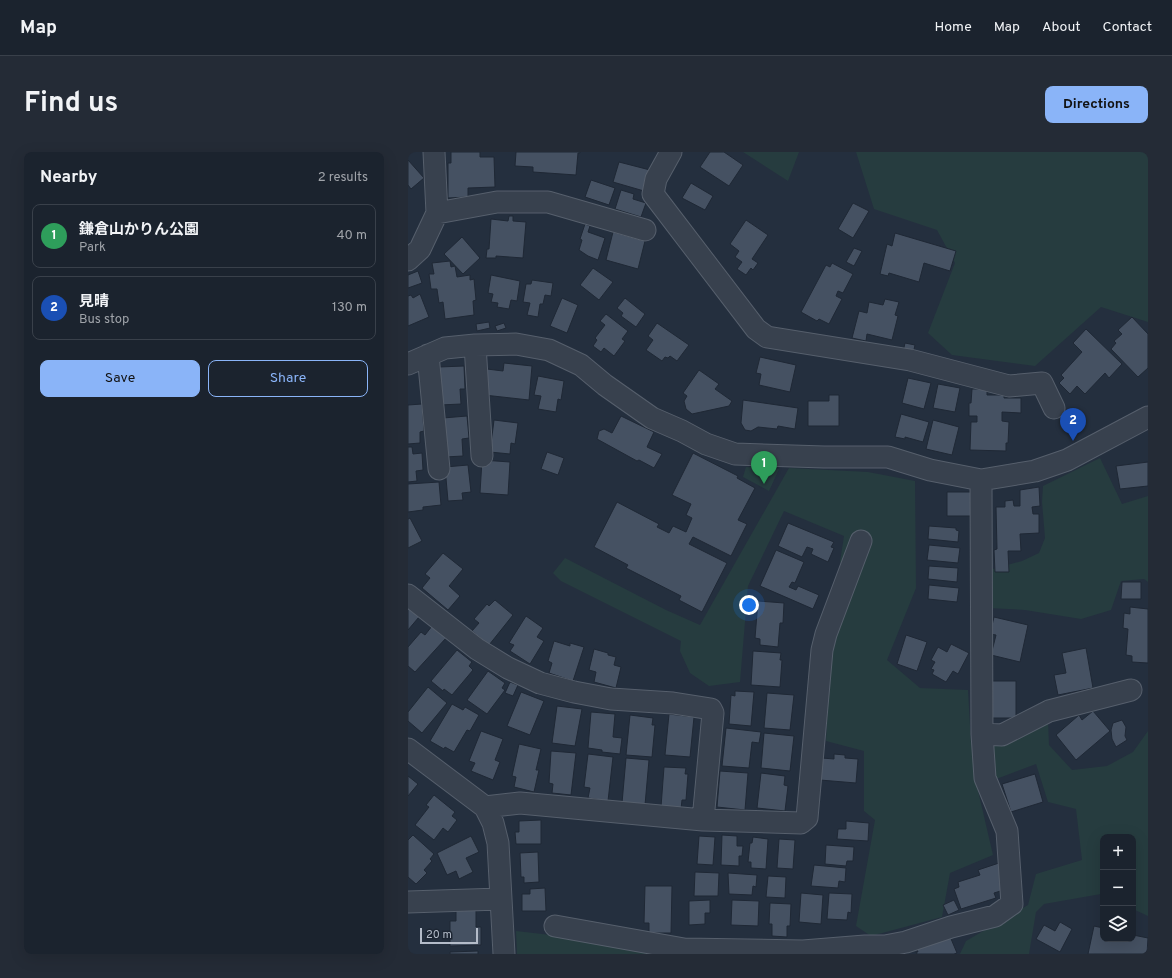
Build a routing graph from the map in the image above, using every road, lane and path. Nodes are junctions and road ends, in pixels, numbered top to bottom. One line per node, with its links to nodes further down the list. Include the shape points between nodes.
1 (434, 152): 3 (street)
2 (671, 152): 9 (street, via 656,179 653,194 756,330 767,337 910,360 1009,386 1042,383)
3 (437, 213): 4 (street, via 497,202 548,202); 5 (street, via 420,249)
4 (645, 230)
5 (408, 260)
6 (475, 345): 7 (street, via 444,348); 11 (street); 13 (street, via 516,344 549,350 581,365 652,418 706,444 735,454 888,457 930,470)
7 (428, 355): 8 (street); 12 (street)
8 (408, 364)
9 (1054, 408)
10 (1148, 417): 13 (street, via 1067,460 1035,471)
11 (482, 456)
12 (439, 469)
13 (981, 480): 17 (street)
14 (862, 541): 20 (street, via 822,650 807,818 801,823)
15 (408, 595): 20 (street, via 477,649 540,683 611,699 673,703 711,709 714,713)
16 (1131, 690): 17 (street, via 1049,711 1002,735)
17 (982, 734): 23 (street, via 985,778 1007,831 1012,904 995,916 885,946 803,951 684,949)
18 (408, 749): 19 (street)
19 (485, 807): 20 (street, via 520,803); 21 (street, via 493,823 498,843)
20 (703, 820)
21 (500, 899): 22 (street); 24 (street)
22 (408, 902)
23 (555, 926)
24 (504, 954)

